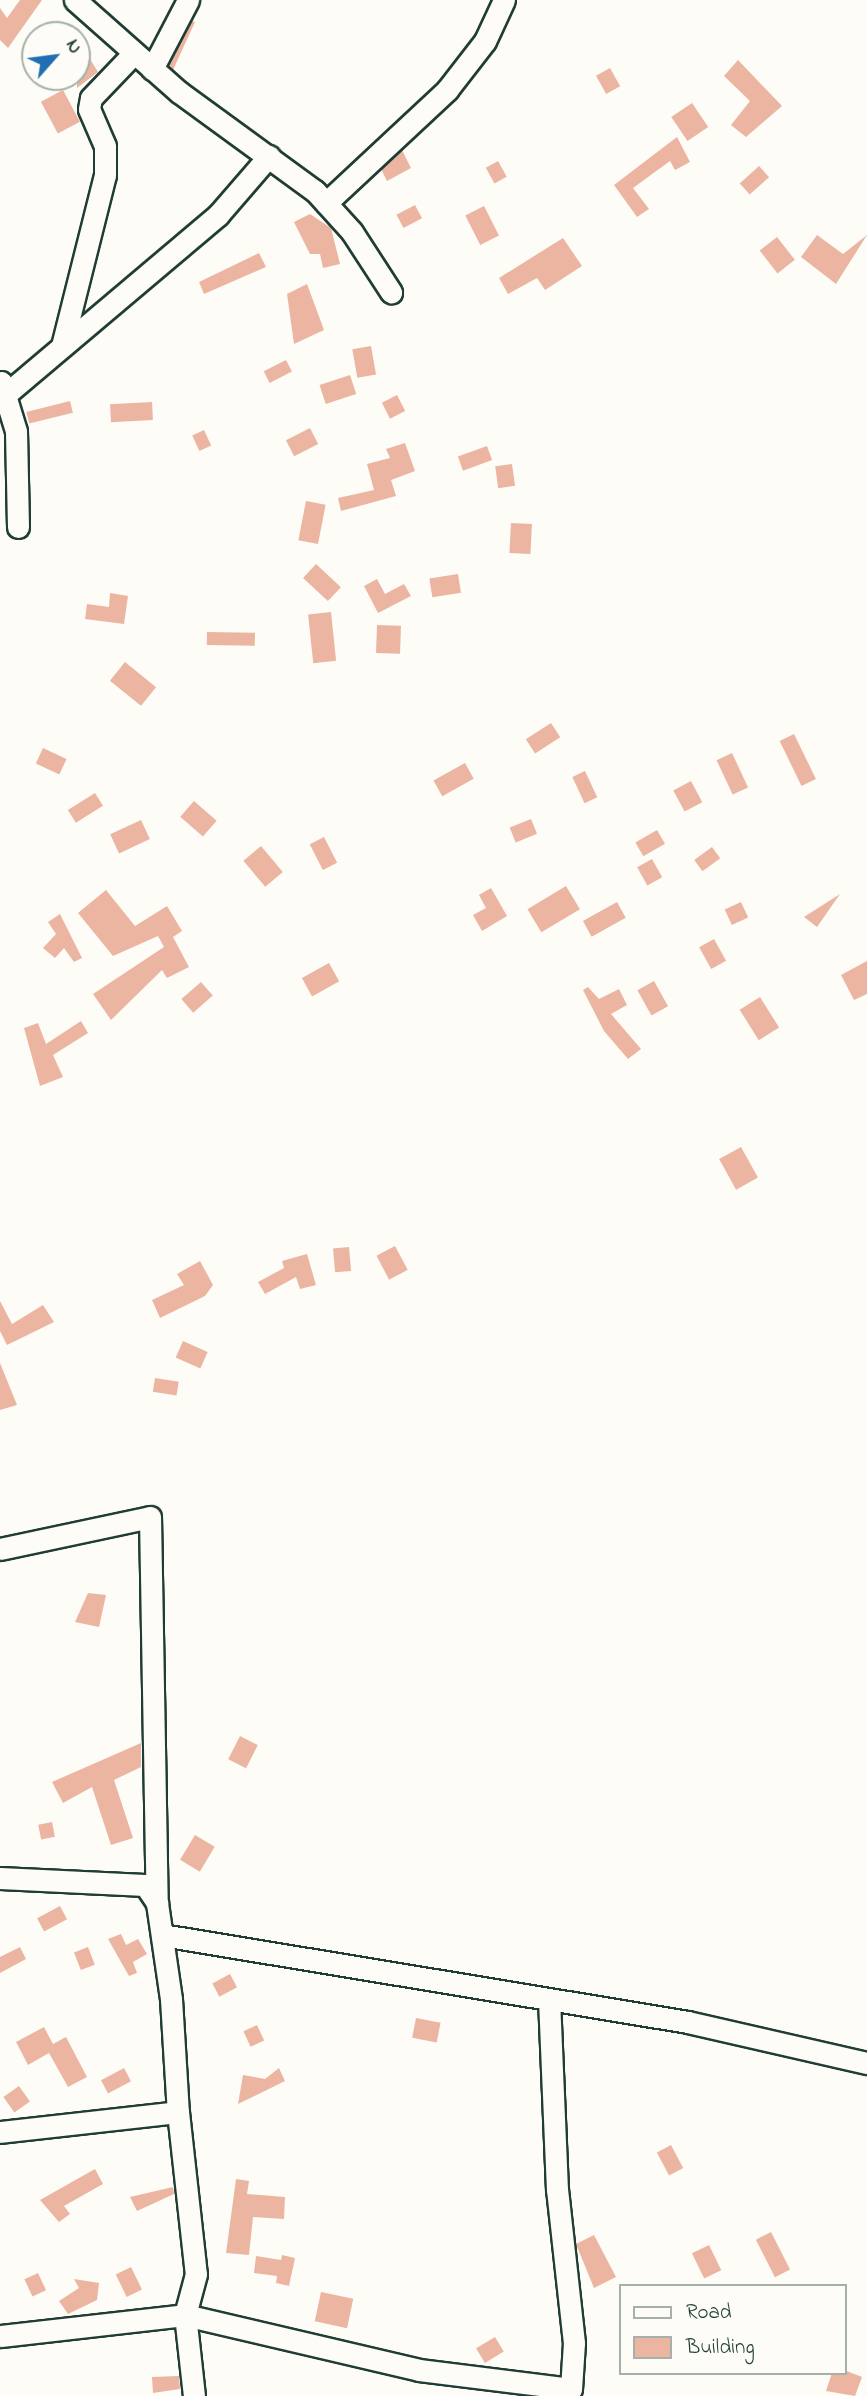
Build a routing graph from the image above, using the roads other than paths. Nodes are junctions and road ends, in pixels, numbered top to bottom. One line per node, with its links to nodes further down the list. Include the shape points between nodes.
1 (75, 0): 4 (street)
2 (188, 0): 5 (street)
3 (504, 0): 7 (street, via 485,41 447,90)
4 (134, 53): 5 (street); 9 (street, via 91,98 89,110 105,146 105,175)
5 (152, 69): 6 (street)
6 (269, 156): 7 (street); 9 (street, via 218,215)
7 (326, 203): 8 (street)
8 (391, 292)
9 (62, 346): 10 (street)
10 (2, 388): 11 (street, via 16,431)
11 (18, 527)
12 (0, 1549): 14 (street, via 150,1517)
13 (0, 1878): 14 (street, via 145,1885)
14 (157, 1903): 15 (street)
15 (162, 1936): 16 (street); 18 (street)
16 (548, 2001): 17 (street, via 688,2022); 20 (street, via 557,2190 574,2343 571,2389 419,2370)
17 (867, 2063)
18 (177, 2112): 19 (street); 20 (street, via 196,2274)
19 (0, 2132)
20 (185, 2315): 21 (street); 22 (street)
21 (0, 2336)
22 (194, 2396)

